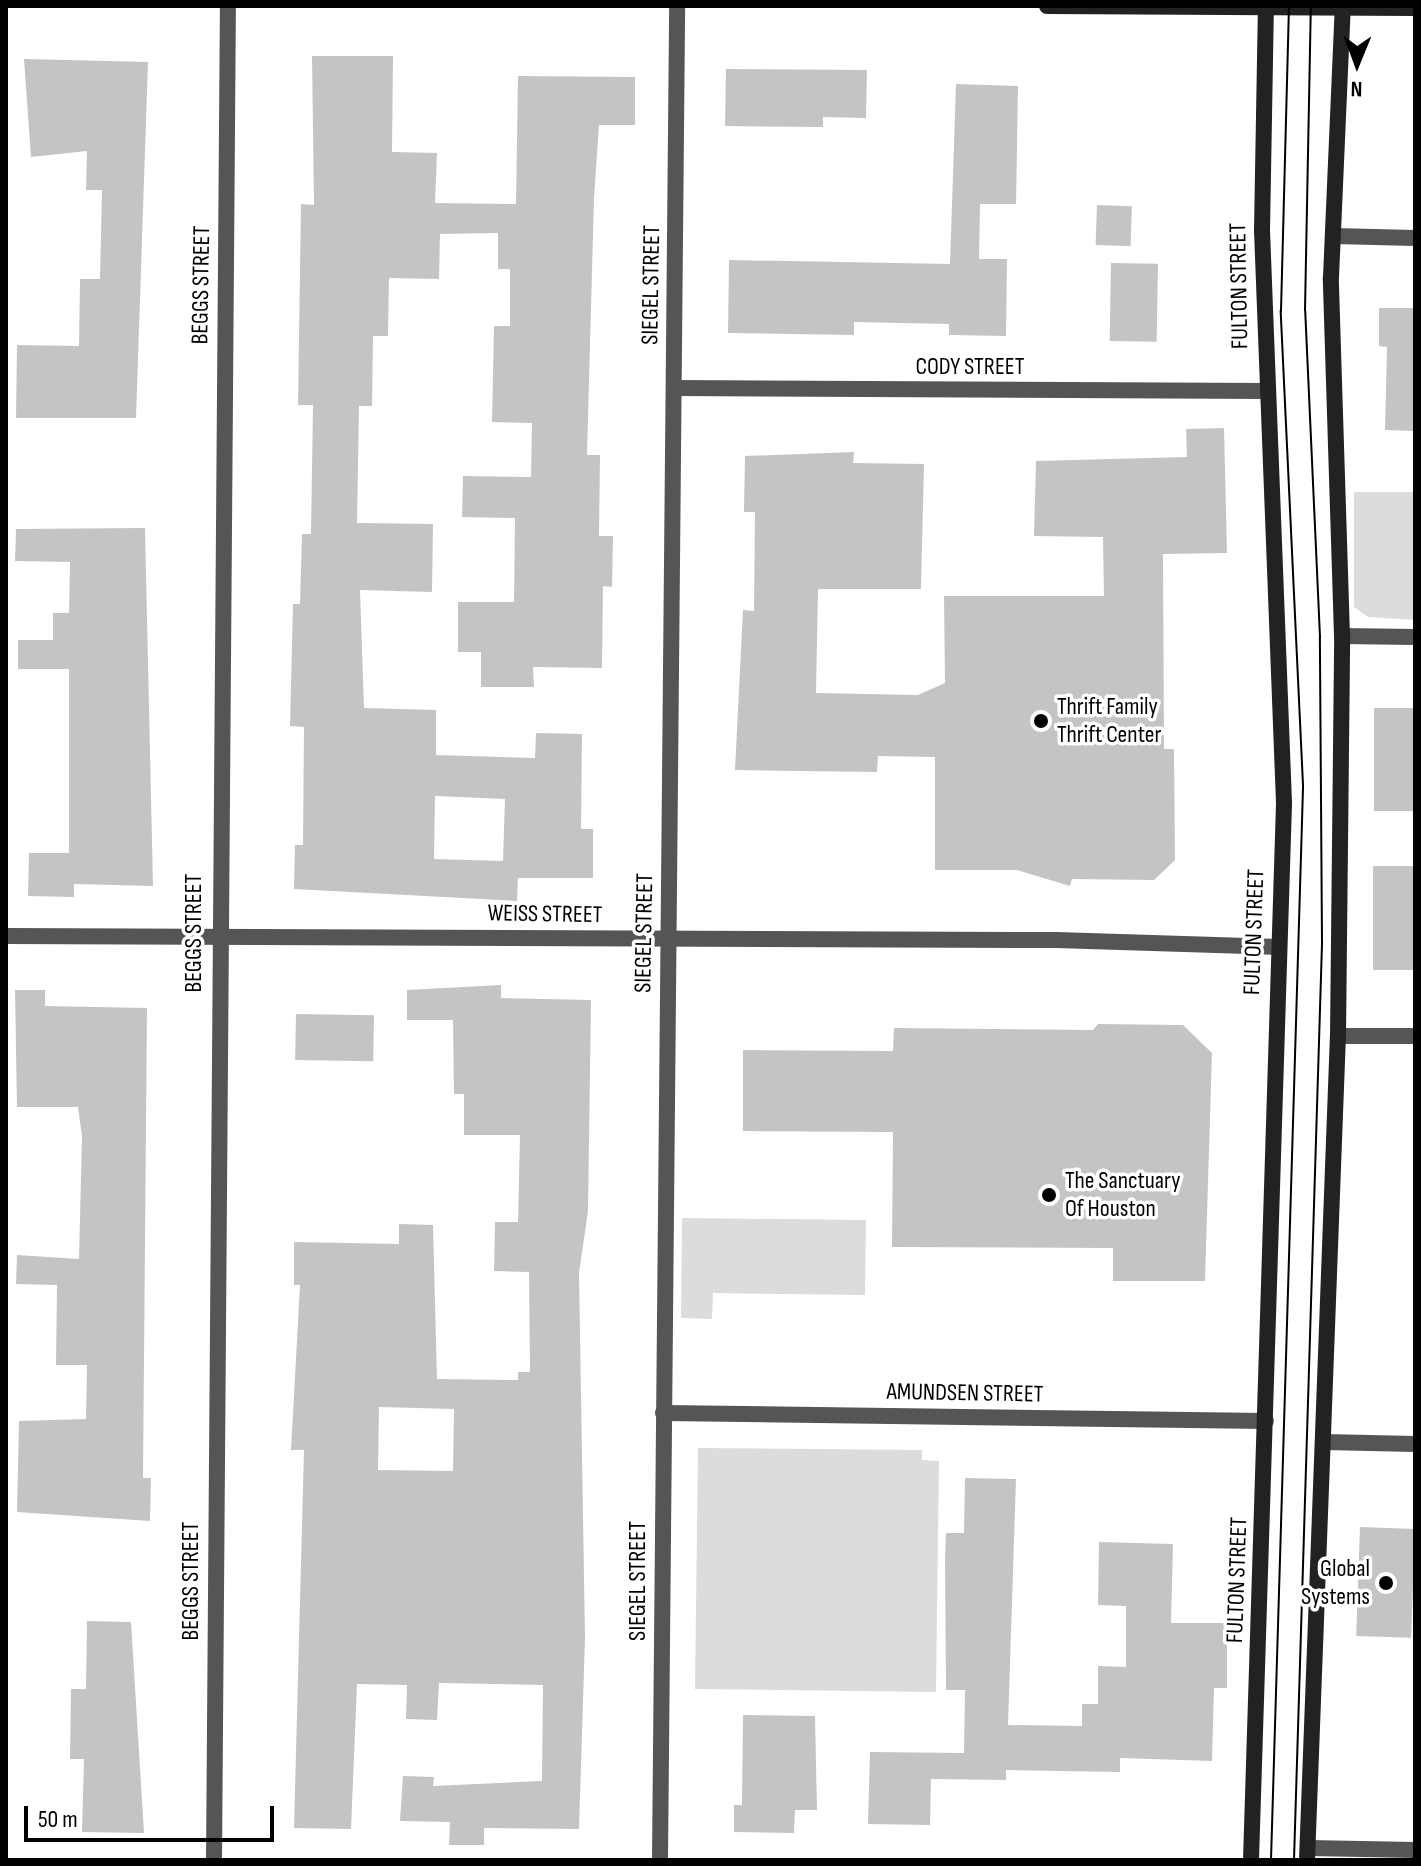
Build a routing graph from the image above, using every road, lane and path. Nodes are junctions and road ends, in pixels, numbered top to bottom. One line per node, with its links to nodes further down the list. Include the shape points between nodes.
1 (228, 6): 13 (street, BEGGS STREET)
2 (677, 6): 9 (street, SIEGEL STREET)
3 (1047, 6): 4 (main road)
4 (1266, 7): 5 (main road); 10 (main road, FULTON STREET)
5 (1343, 7): 6 (main road); 7 (main road)
6 (1415, 8)
7 (1334, 236): 8 (street); 11 (main road)
8 (1415, 238)
9 (674, 388): 10 (street, CODY STREET); 15 (street, SIEGEL STREET)
10 (1266, 391): 16 (main road, FULTON STREET, via 1284,788)
11 (1342, 636): 12 (street); 17 (main road)
12 (1415, 637)
13 (217, 934): 14 (street, WEISS STREET); 15 (street, WEISS STREET); 25 (street, BEGGS STREET)
14 (6, 936)
15 (667, 939): 16 (street, WEISS STREET); 19 (street, SIEGEL STREET)
16 (1275, 947): 20 (main road, FULTON STREET)
17 (1338, 1036): 18 (street); 21 (main road)
18 (1415, 1036)
19 (663, 1413): 20 (street, AMUNDSEN STREET); 26 (street, SIEGEL STREET)
20 (1266, 1421): 27 (main road, FULTON STREET)
21 (1324, 1442): 22 (street); 24 (main road)
22 (1415, 1444)
23 (1415, 1850): 24 (street)
24 (1308, 1854)
25 (214, 1860)
26 (660, 1860)
27 (1251, 1860)

